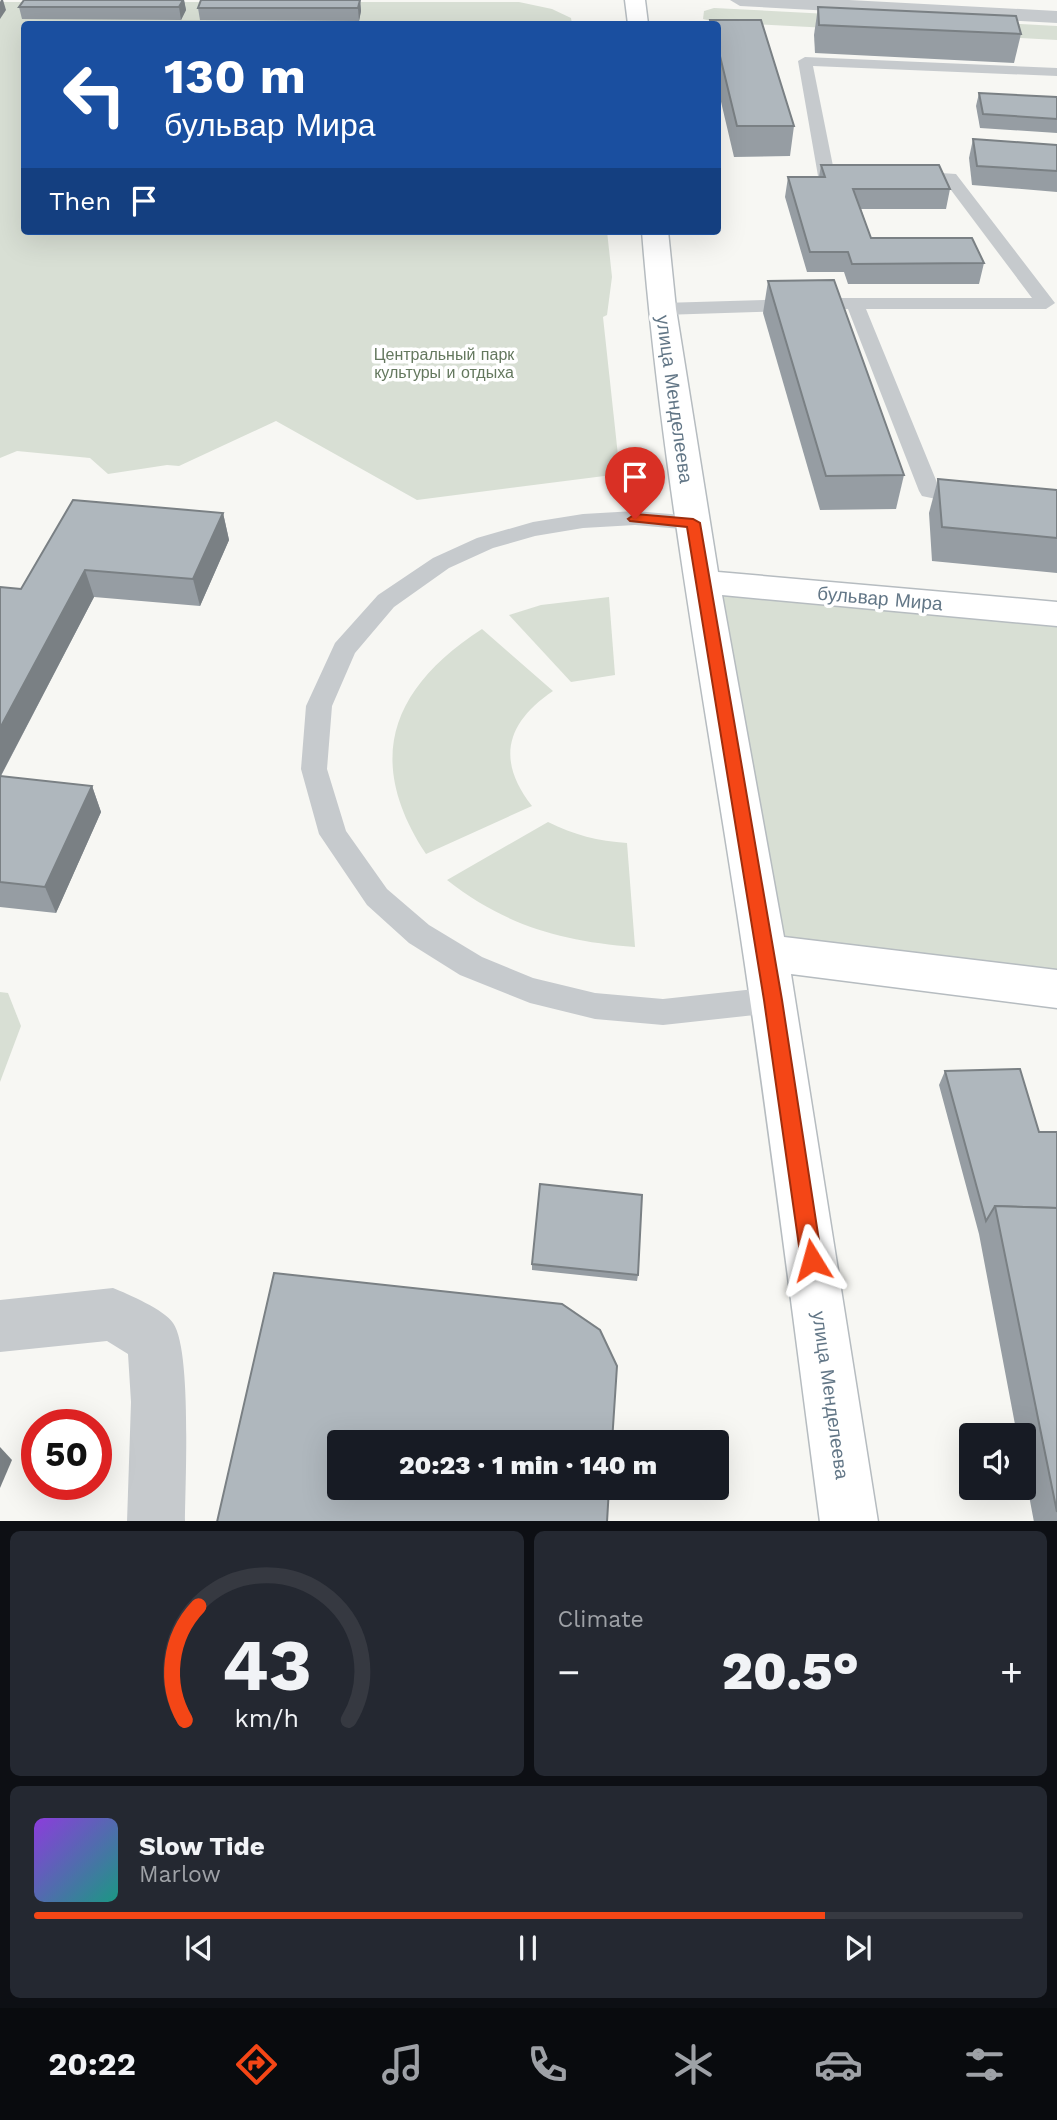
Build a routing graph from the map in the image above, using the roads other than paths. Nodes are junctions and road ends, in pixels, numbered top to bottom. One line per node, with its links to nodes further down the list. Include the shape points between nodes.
1 (635, 0): 5 (main road)
2 (740, 0): 3 (street)
3 (908, 5): 4 (street)
4 (1057, 17)
5 (638, 21)
6 (1057, 72): 7 (lane, via 805,61 826,176)
7 (867, 176)
8 (895, 176): 10 (lane, via 950,177 1046,303)
9 (655, 235): 11 (main road, улица Менделеева)
10 (855, 304): 11 (lane); 12 (lane, via 930,491)
11 (662, 309): 13 (main road, улица Менделеева)
12 (993, 497)
13 (693, 523): 14 (main road, улица Менделеева); 16 (lane, via 583,521 485,543 440,563 386,601 344,649 319,706 314,769 333,834 377,897 419,934 471,966 530,990 595,1006 663,1012)
14 (704, 582): 15 (main road, бульвар Мира); 16 (main road, улица Менделеева)
15 (1057, 614)
16 (769, 976): 17 (main road); 20 (main road, улица Менделеева)
17 (1057, 989)
18 (0, 1326): 19 (street, via 113,1314 154,1340)
19 (156, 1521)
20 (849, 1521)

